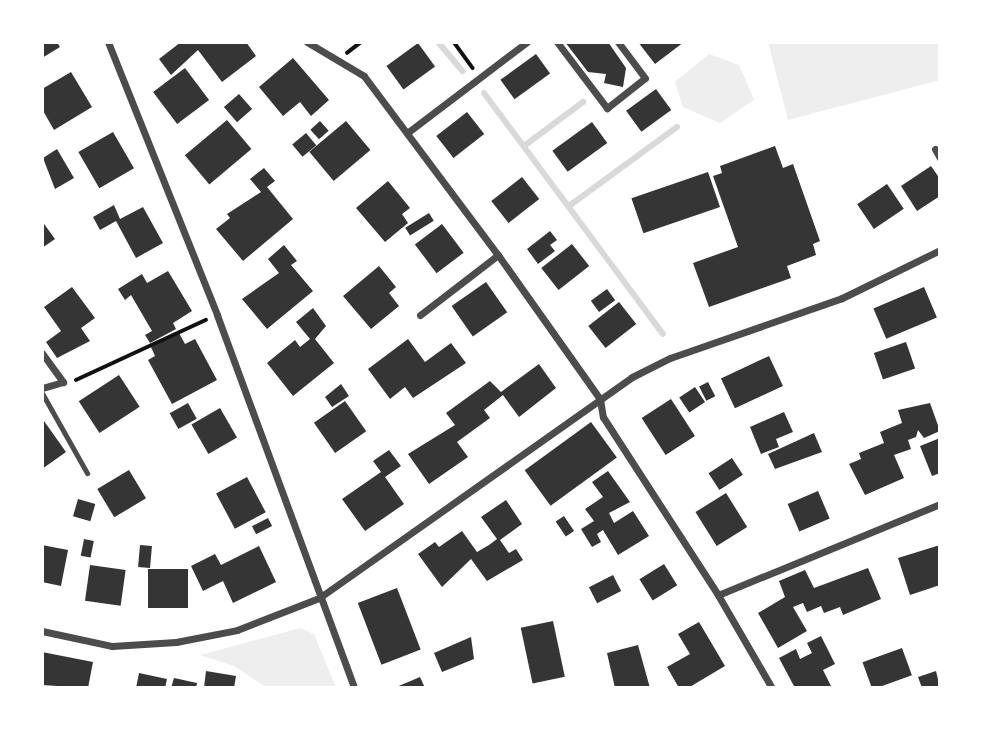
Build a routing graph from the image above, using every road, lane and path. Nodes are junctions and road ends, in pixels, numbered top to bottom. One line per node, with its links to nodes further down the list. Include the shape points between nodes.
1 (107, 42): 13 (street)
2 (307, 42): 8 (street, via 364,76)
3 (454, 42): 7 (path)
4 (527, 42): 7 (street)
5 (556, 42): 6 (street, via 607,108 645,78)
6 (618, 42)
7 (480, 78): 8 (street)
8 (407, 133): 12 (street)
9 (935, 149): 10 (street)
10 (940, 158)
11 (940, 250): 18 (street, via 842,298 670,358)
12 (498, 255): 14 (street); 18 (street)
13 (217, 315): 16 (path); 22 (street)
14 (420, 315)
15 (42, 353): 16 (street)
16 (63, 382): 17 (street)
17 (42, 391): 19 (lane)
18 (600, 399): 21 (street, via 603,417); 22 (street)
19 (88, 472)
20 (940, 505): 21 (street)
21 (719, 595): 25 (street)
22 (319, 598): 23 (street, via 237,630 176,642 112,646); 24 (street)
23 (42, 631)
24 (354, 688)
25 (772, 688)

